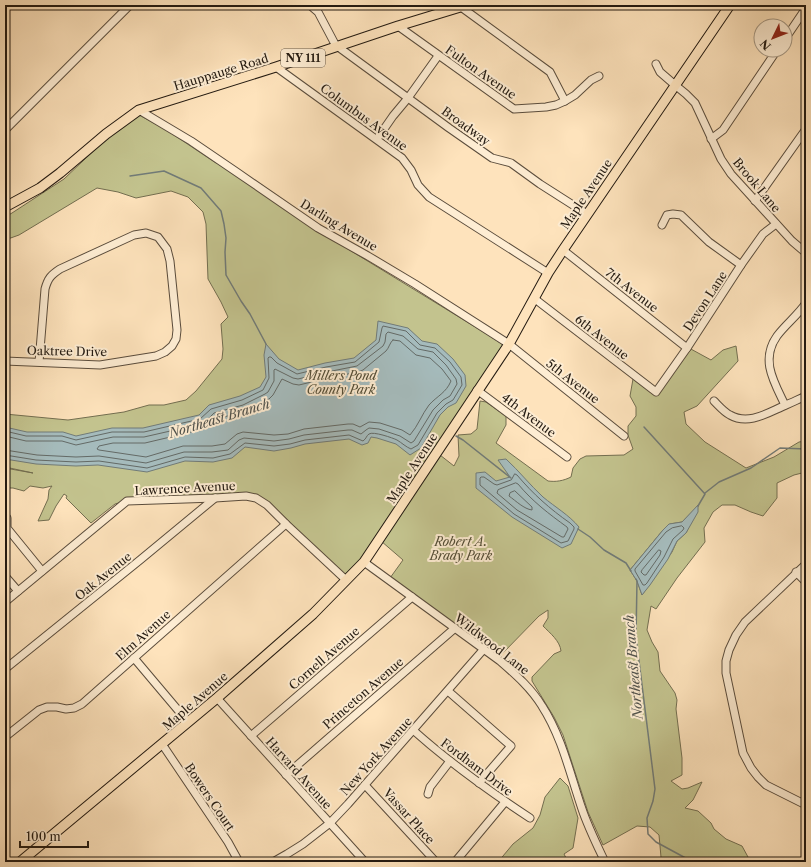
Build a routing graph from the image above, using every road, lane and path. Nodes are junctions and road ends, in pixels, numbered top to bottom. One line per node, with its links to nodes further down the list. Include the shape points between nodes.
1 (130, 5): 19 (street)
2 (730, 5): 14 (main road, Maple Avenue)
3 (311, 6): 8 (street, via 318,12)
4 (464, 6): 6 (main road, Hauppauge Road / NY 111); 16 (street, via 550,72)
5 (806, 8): 7 (street)
6 (398, 26): 8 (main road, Hauppauge Road / NY 111); 9 (street, Fulton Avenue)
7 (793, 27)
8 (337, 46): 12 (main road, Hauppauge Road / NY 111); 15 (street, Broadway)
9 (438, 56): 15 (street); 16 (street, Fulton Avenue, via 514,109 546,107)
10 (772, 58): 21 (street, via 723,130)
11 (656, 64): 14 (street, Brook Lane, via 660,72)
12 (276, 67): 17 (main road, Hauppauge Road / NY 111); 20 (street, Columbus Avenue)
13 (599, 76): 16 (street, Fulton Avenue)
14 (675, 85): 21 (street, Brook Lane, via 694,103); 24 (main road, Maple Avenue)
15 (408, 98): 20 (street); 24 (street, Broadway, via 492,158 511,163)
16 (566, 101)
17 (140, 110): 23 (main road, Hauppauge Road / NY 111, via 40,188); 33 (street, Darling Avenue, via 191,141 318,228 395,272)
18 (806, 129): 22 (street)
19 (5, 130)
20 (378, 139): 30 (street, Columbus Avenue, via 402,158 418,186 429,197)
21 (711, 139): 22 (street, Brook Lane, via 731,174)
22 (756, 201): 25 (street, Brook Lane)
23 (5, 207)
24 (587, 214): 28 (main road, Maple Avenue)
25 (776, 224): 27 (street, Brook Lane, via 792,241); 29 (street, Devon Lane, via 763,234)
26 (662, 225): 29 (street, via 668,215 681,215 709,242)
27 (805, 249)
28 (563, 250): 30 (main road, Maple Avenue); 34 (street, 7th Avenue)
29 (741, 265): 34 (street, Devon Lane)
30 (548, 273): 31 (main road, Maple Avenue)
31 (535, 299): 33 (main road, Maple Avenue); 38 (street, 6th Avenue)
32 (806, 303): 41 (street, via 777,336 769,352 770,369)
33 (509, 344): 37 (main road, Maple Avenue); 42 (street, 5th Avenue)
34 (687, 348): 38 (street, Devon Lane)
35 (5, 361): 36 (street, Oaktree Drive)
36 (39, 362): 36 (street, Oaktree Drive, via 47,280 60,269 134,235 146,233 158,237 167,249 170,261 177,330 172,346 156,356 100,365)
37 (477, 390): 43 (street, 4th Avenue); 47 (main road, Maple Avenue)
38 (656, 392)
39 (806, 396): 41 (street)
40 (714, 401): 41 (street, via 731,416 743,419 768,414)
41 (785, 405)
42 (624, 436)
43 (567, 457)
44 (215, 498): 46 (street, Lawrence Avenue, via 256,498); 49 (street, Lawrence Avenue, via 126,501); 60 (street, Oak Avenue)
45 (7, 518): 49 (street, via 7,528)
46 (286, 524): 52 (street, Lawrence Avenue); 59 (street, Elm Avenue)
47 (364, 562): 52 (main road, Maple Avenue); 55 (street, Wildwood Lane)
48 (806, 564): 50 (street)
49 (42, 571): 54 (street, Lawrence Avenue)
50 (796, 572): 53 (street); 74 (street, via 745,622 736,635 729,650 726,674 742,753 751,768 766,785)
51 (5, 576): 54 (street)
52 (346, 580): 62 (main road, Maple Avenue, via 313,614)
53 (806, 582)
54 (18, 591): 56 (street, Lawrence Avenue)
55 (412, 597): 57 (street, Wildwood Lane); 66 (street, Cornell Avenue)
56 (5, 602)
57 (455, 628): 58 (street, Wildwood Lane); 69 (street, Princeton Avenue)
58 (483, 650): 61 (street, New York Avenue); 83 (street, Wildwood Lane, via 518,676 542,706 559,737 582,810)
59 (134, 658): 63 (street); 65 (street, Elm Avenue, via 82,704 74,708 47,707 39,710)
60 (5, 669)
61 (448, 691): 64 (street, New York Avenue); 70 (street, via 511,746)
62 (217, 698): 63 (main road, Maple Avenue); 66 (street, Harvard Avenue)
63 (188, 722): 67 (main road, Maple Avenue)
64 (414, 730): 68 (street, Fordham Drive); 71 (street, New York Avenue)
65 (5, 736)
66 (251, 736): 69 (street, Harvard Avenue)
67 (162, 744): 77 (main road, Maple Avenue); 78 (street, Bowers Court)
68 (450, 761): 70 (street, Fordham Drive); 72 (street, via 430,787)
69 (286, 775): 76 (street, Harvard Avenue)
70 (479, 783): 73 (street, Fordham Drive)
71 (365, 785): 76 (street, New York Avenue); 81 (street, Vassar Place)
72 (428, 794)
73 (506, 802): 75 (street, Fordham Drive); 82 (street)
74 (806, 805)
75 (530, 818)
76 (330, 823): 79 (street, New York Avenue); 80 (street, Harvard Avenue)
77 (20, 862)
78 (239, 862)
79 (273, 862)
80 (365, 862)
81 (436, 862)
82 (455, 862)
83 (605, 862)

